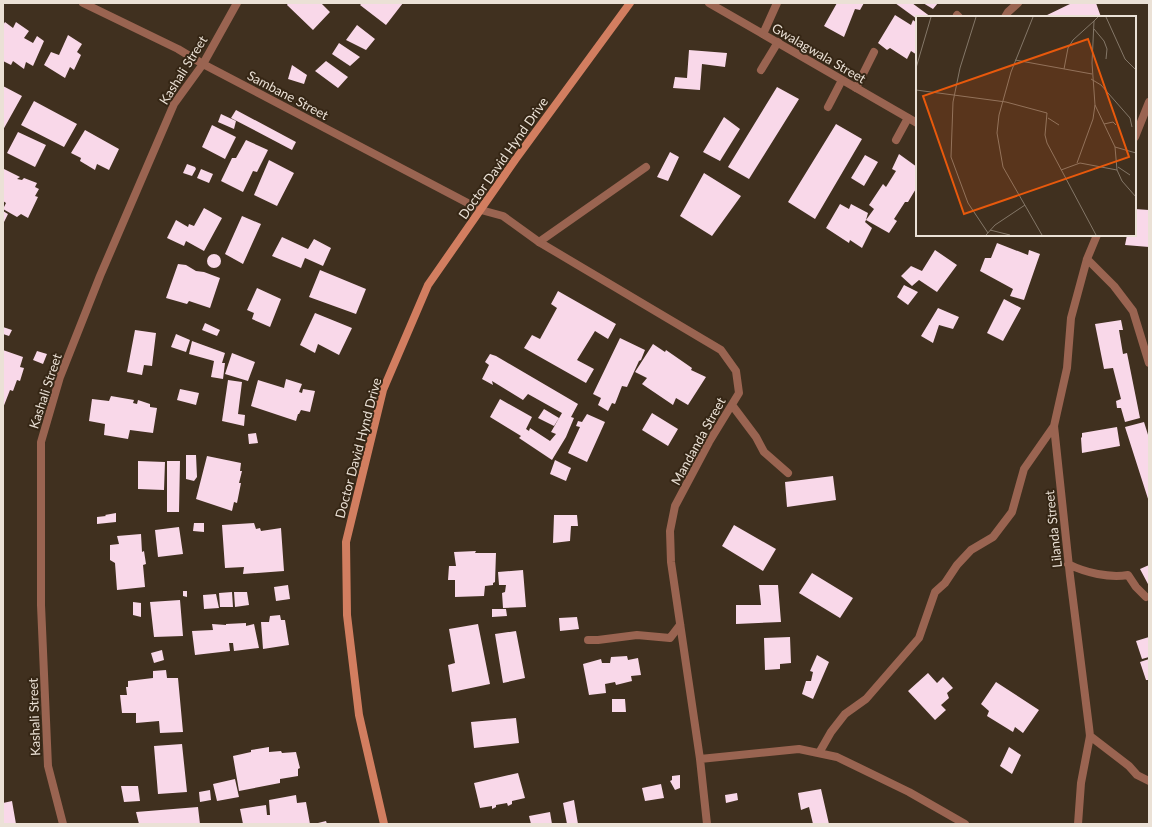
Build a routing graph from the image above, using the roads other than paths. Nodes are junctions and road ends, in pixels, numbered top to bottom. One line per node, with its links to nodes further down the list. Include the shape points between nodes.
1 (83, 3): 11 (street, Sambane Street, via 178,49)
2 (237, 3): 11 (street, Kashali Street)
3 (630, 3): 22 (main road, Doctor David Hynd Drive)
4 (709, 3): 8 (street, Gwalagwala Street)
5 (777, 3): 8 (street)
6 (1018, 3): 7 (street)
7 (1006, 16)
8 (763, 34): 9 (street, Gwalagwala Street)
9 (778, 42): 12 (street); 13 (street, Gwalagwala Street)
10 (874, 52): 14 (street)
11 (203, 64): 22 (street, Sambane Street); 38 (street, Kashali Street, via 174,104 140,180 60,378 41,442 41,605 48,766)
12 (761, 70)
13 (842, 80): 14 (street, Gwalagwala Street); 16 (street)
14 (856, 88): 17 (street, Gwalagwala Street)
15 (1149, 102): 19 (street)
16 (828, 107)
17 (908, 118): 18 (street, Gwalagwala Street); 20 (street)
18 (916, 122)
19 (1136, 134)
20 (896, 140)
21 (646, 167): 24 (street)
22 (481, 210): 24 (street, Mandanda Street, via 503,216); 39 (main road, Doctor David Hynd Drive, via 428,285 383,390 346,542 347,616 359,715)
23 (1097, 236): 25 (street, Lilanda Street)
24 (539, 242): 27 (street, Mandanda Street, via 721,350 736,371 739,393)
25 (1087, 259): 26 (street, via 1114,286 1133,311); 28 (street, Lilanda Street, via 1071,318 1067,368)
26 (1149, 364)
27 (732, 405): 29 (street, via 764,452); 32 (street, Mandanda Street, via 709,442 673,514 670,530 671,562)
28 (1054, 426): 30 (street, Lilanda Street); 35 (street, via 1024,469 1012,512 993,537 970,550 935,592 919,638 866,699 845,714)
29 (788, 473)
30 (1068, 564): 31 (street, via 1081,570 1117,577 1128,575); 34 (street, Lilanda Street)
31 (1146, 597)
32 (680, 625): 33 (street, via 670,638 638,635); 36 (street, Mandanda Street)
33 (588, 640)
34 (1090, 736): 37 (street); 42 (street, Lilanda Street, via 1081,783)
35 (819, 753): 36 (street, via 800,749); 41 (street, via 837,757 909,792)
36 (700, 759): 40 (street, Mandanda Street)
37 (1149, 782)
38 (63, 824)
39 (384, 824)
40 (707, 824)
41 (965, 824)
42 (1078, 824)

